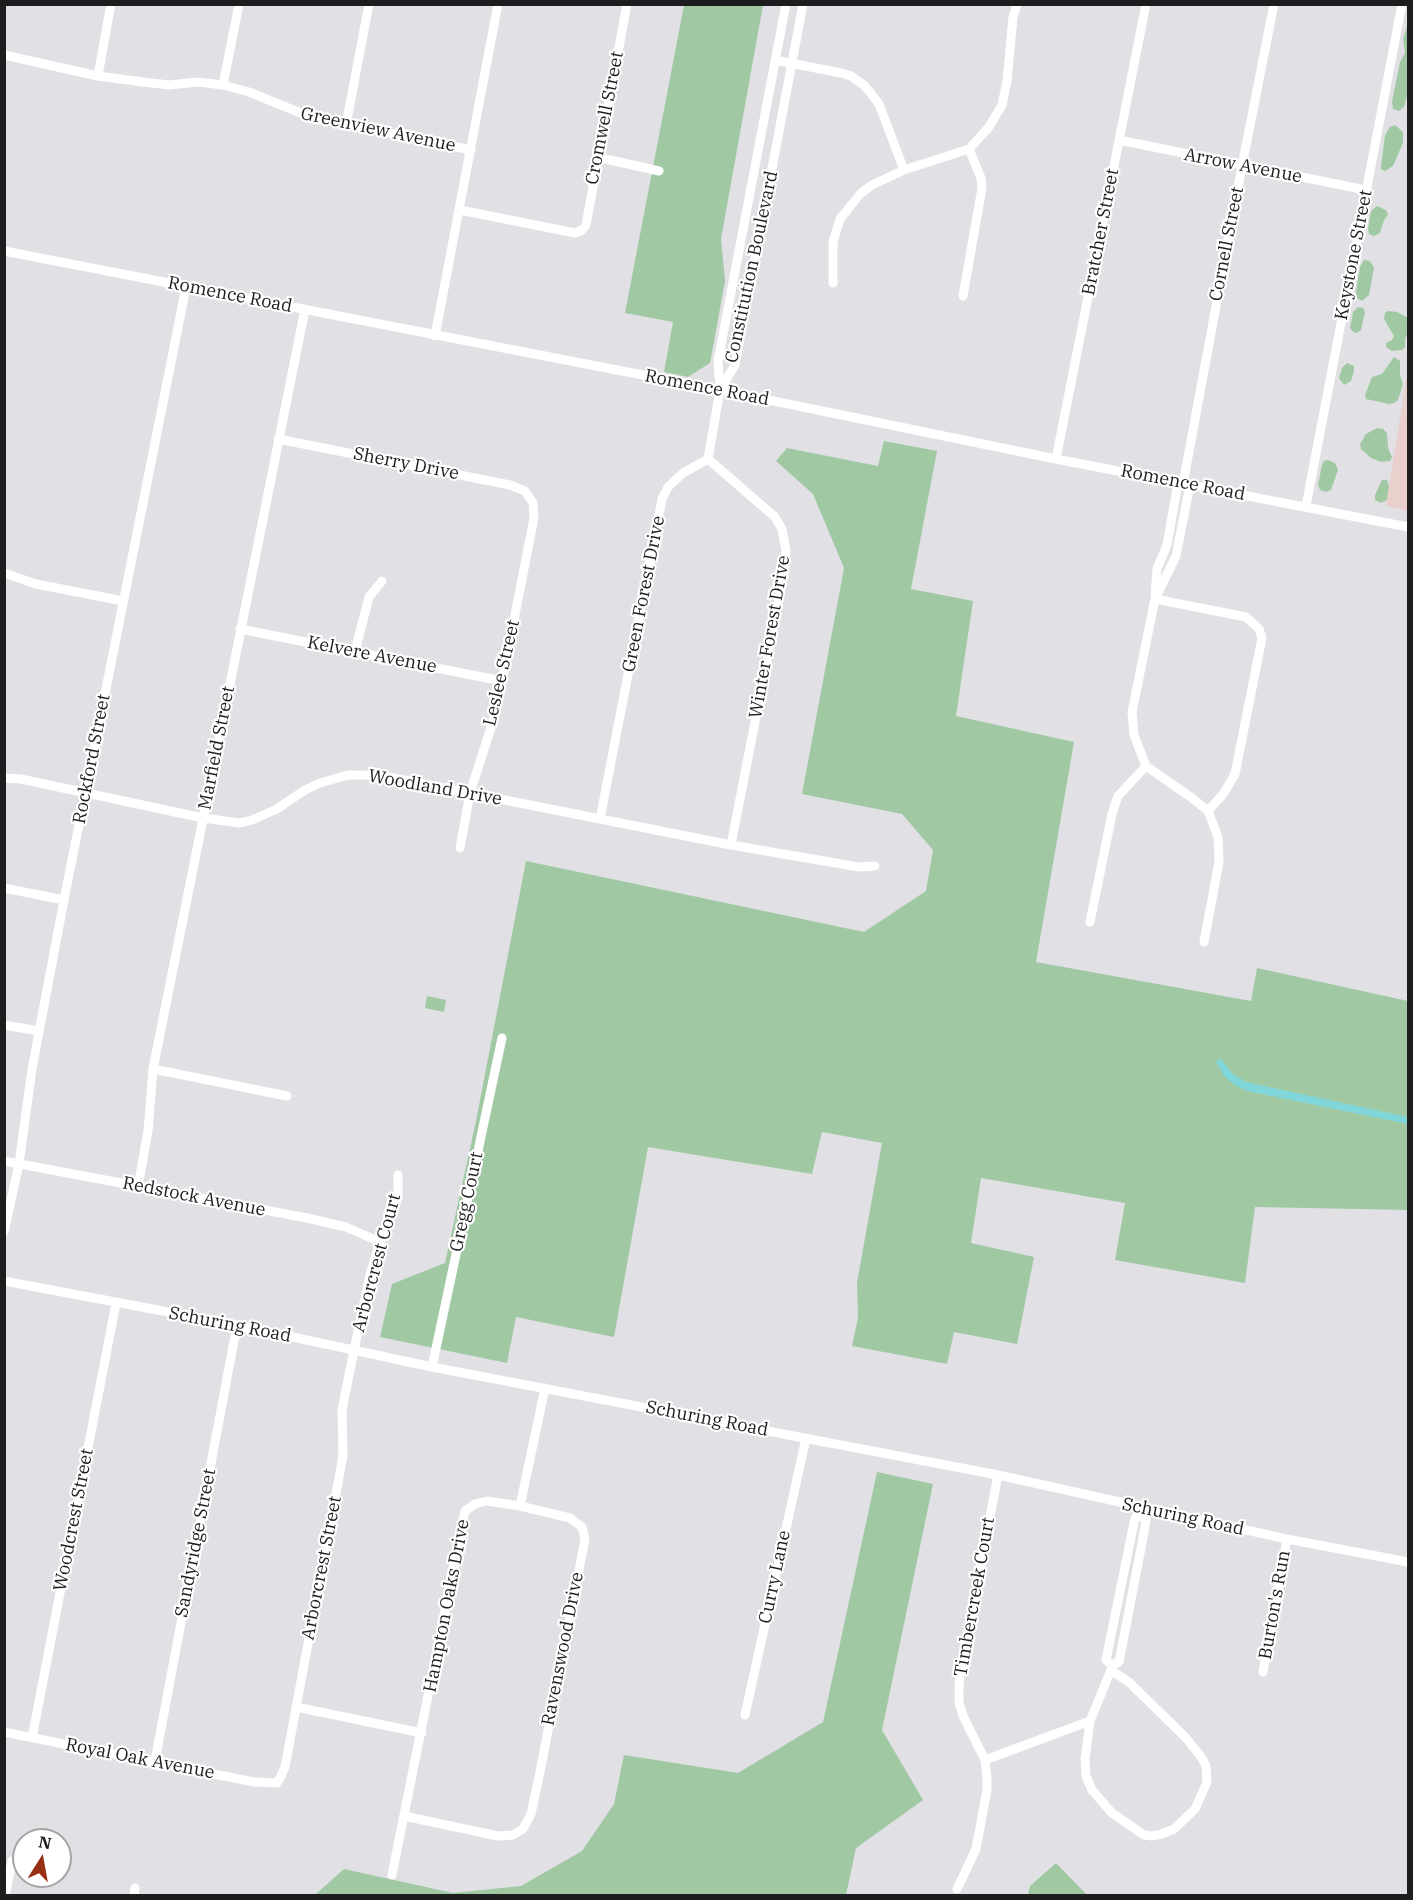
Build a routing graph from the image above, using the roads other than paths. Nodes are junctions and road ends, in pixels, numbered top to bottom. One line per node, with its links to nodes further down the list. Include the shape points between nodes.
1 (111, 4): 15 (street)
2 (239, 4): 16 (street)
3 (369, 4): 17 (street)
4 (498, 4): 20 (street)
5 (627, 4): 21 (street, Cromwell Street)
6 (786, 4): 13 (street, Constitution Boulevard)
7 (803, 4): 14 (street, Constitution Boulevard)
8 (1017, 4): 19 (street, via 1002,105)
9 (1146, 4): 18 (street, Bratcher Street)
10 (1274, 4): 22 (street, Cornell Street)
11 (1402, 4): 25 (street, Keystone Street)
12 (4, 55): 15 (street, Greenview Avenue)
13 (775, 60): 14 (street); 33 (street, Constitution Boulevard, via 718,361)
14 (793, 64): 23 (street, via 851,76 865,86 879,104); 33 (street, Constitution Boulevard, via 735,364)
15 (98, 76): 16 (street, Greenview Avenue, via 170,85)
16 (223, 85): 17 (street, Greenview Avenue, via 301,114)
17 (346, 125): 20 (street, Greenview Avenue)
18 (1119, 140): 22 (street, Arrow Avenue); 36 (street, Bratcher Street)
19 (969, 149): 23 (street); 30 (street, via 982,188)
20 (471, 150): 26 (street)
21 (597, 157): 24 (street); 26 (street, Cromwell Street, via 586,225 575,233)
22 (1242, 166): 25 (street, Arrow Avenue); 37 (street, Cornell Street)
23 (903, 170): 28 (street, via 861,193 840,219 833,242)
24 (659, 171)
25 (1366, 190): 39 (street, Keystone Street)
26 (460, 210): 32 (street)
27 (4, 251): 29 (street, Romence Road)
28 (833, 283)
29 (186, 287): 31 (street, Romence Road); 44 (street, Rockford Street)
30 (963, 296)
31 (305, 309): 32 (street, Romence Road); 34 (street, Marfield Street)
32 (435, 336): 33 (street, Romence Road)
33 (720, 390): 35 (street); 36 (street, Romence Road)
34 (278, 439): 38 (street, Sherry Drive, via 510,485); 45 (street, Marfield Street)
35 (708, 459): 54 (street, Green Forest Drive, via 683,473 662,499); 55 (street, Winter Forest Drive, via 775,517 786,550)
36 (1056, 459): 37 (street, Romence Road)
37 (1184, 484): 39 (street, Romence Road); 43 (street, Cornell Street, via 1176,556)
38 (530, 496): 47 (street, Leslee Street, via 534,518)
39 (1306, 506): 40 (street, Romence Road)
40 (1408, 526)
41 (4, 573): 44 (street, via 36,584)
42 (382, 581): 46 (street, via 369,597)
43 (1155, 599): 48 (street, Cornell Street, via 1132,712 1134,735); 52 (street, via 1246,617 1259,629 1262,638 1235,774)
44 (123, 601): 51 (street, Rockford Street)
45 (240, 629): 46 (street, Kelvere Avenue); 53 (street, Marfield Street)
46 (355, 651): 47 (street, Kelvere Avenue)
47 (502, 681): 50 (street, Leslee Street)
48 (1146, 766): 52 (street); 60 (street, via 1118,796)
49 (4, 778): 51 (street, Woodland Drive)
50 (470, 793): 53 (street, Woodland Drive, via 398,777 348,775 304,790 252,820); 54 (street, Woodland Drive); 56 (street, Leslee Street)
51 (85, 794): 53 (street, Woodland Drive); 59 (street, Rockford Street)
52 (1208, 811): 61 (street, via 1218,837 1219,862)
53 (203, 818): 65 (street, Marfield Street)
54 (600, 819): 55 (street, Woodland Drive)
55 (731, 845): 57 (street, Woodland Drive, via 859,867)
56 (460, 848)
57 (875, 866)
58 (4, 888): 59 (street)
59 (64, 900): 63 (street, Rockford Street)
60 (1090, 922)
61 (1204, 942)
62 (4, 1025): 63 (street)
63 (39, 1031): 68 (street, Rockford Street)
64 (502, 1038): 77 (street, Gregg Court)
65 (153, 1069): 66 (street); 70 (street, Marfield Street)
66 (287, 1096)
67 (4, 1161): 68 (street, Redstock Avenue)
68 (19, 1164): 70 (street, Redstock Avenue); 71 (street, Rockford Street)
69 (398, 1175): 72 (street, Arborcrest Court, via 399,1198)
70 (138, 1187): 72 (street, Redstock Avenue, via 307,1218 346,1227)
71 (4, 1232)
72 (380, 1242): 76 (street, Arborcrest Court)
73 (4, 1281): 74 (street, Schuring Road)
74 (116, 1303): 75 (street, Schuring Road); 92 (street, Woodcrest Street)
75 (237, 1325): 76 (street, Schuring Road); 94 (street, Sandyridge Street)
76 (354, 1350): 77 (street, Schuring Road); 87 (street, Arborcrest Street, via 342,1410 343,1456)
77 (432, 1367): 78 (street, Schuring Road)
78 (545, 1388): 79 (street, Schuring Road); 81 (street)
79 (806, 1438): 80 (street, Schuring Road); 88 (street, Curry Lane)
80 (998, 1475): 82 (street, Schuring Road); 93 (street, Timbercreek Court, via 959,1689 964,1718)
81 (520, 1506): 91 (street, Hampton Oaks Drive, via 487,1501 475,1503 465,1511); 96 (street, Ravenswood Drive, via 570,1518 582,1527 585,1539 531,1814 523,1828 509,1836)
82 (1142, 1512): 83 (street, Schuring Road); 85 (street, via 1146,1520 1142,1543 1119,1662)
83 (1287, 1539): 84 (street, Schuring Road); 86 (street, Burton's Run)
84 (1408, 1562)
85 (1112, 1668): 89 (street); 89 (street, via 1150,1701 1202,1758 1207,1782 1195,1809 1174,1829 1152,1836 1144,1835 1112,1813 1092,1790 1086,1776)
86 (1263, 1671)
87 (296, 1707): 91 (street); 95 (street, Arborcrest Street, via 285,1767)
88 (745, 1715)
89 (1090, 1721): 93 (street)
90 (4, 1732): 92 (street, Royal Oak Avenue)
91 (422, 1733): 96 (street, Hampton Oaks Drive)
92 (32, 1738): 94 (street, Royal Oak Avenue)
93 (985, 1760): 99 (street, Timbercreek Court, via 987,1791 976,1850)
94 (155, 1761): 95 (street, Royal Oak Avenue, via 254,1782)
95 (277, 1783)
96 (404, 1816): 98 (street, Hampton Oaks Drive)
97 (12, 1861): 100 (street)
98 (392, 1875)
99 (957, 1889)
100 (5, 1896)

